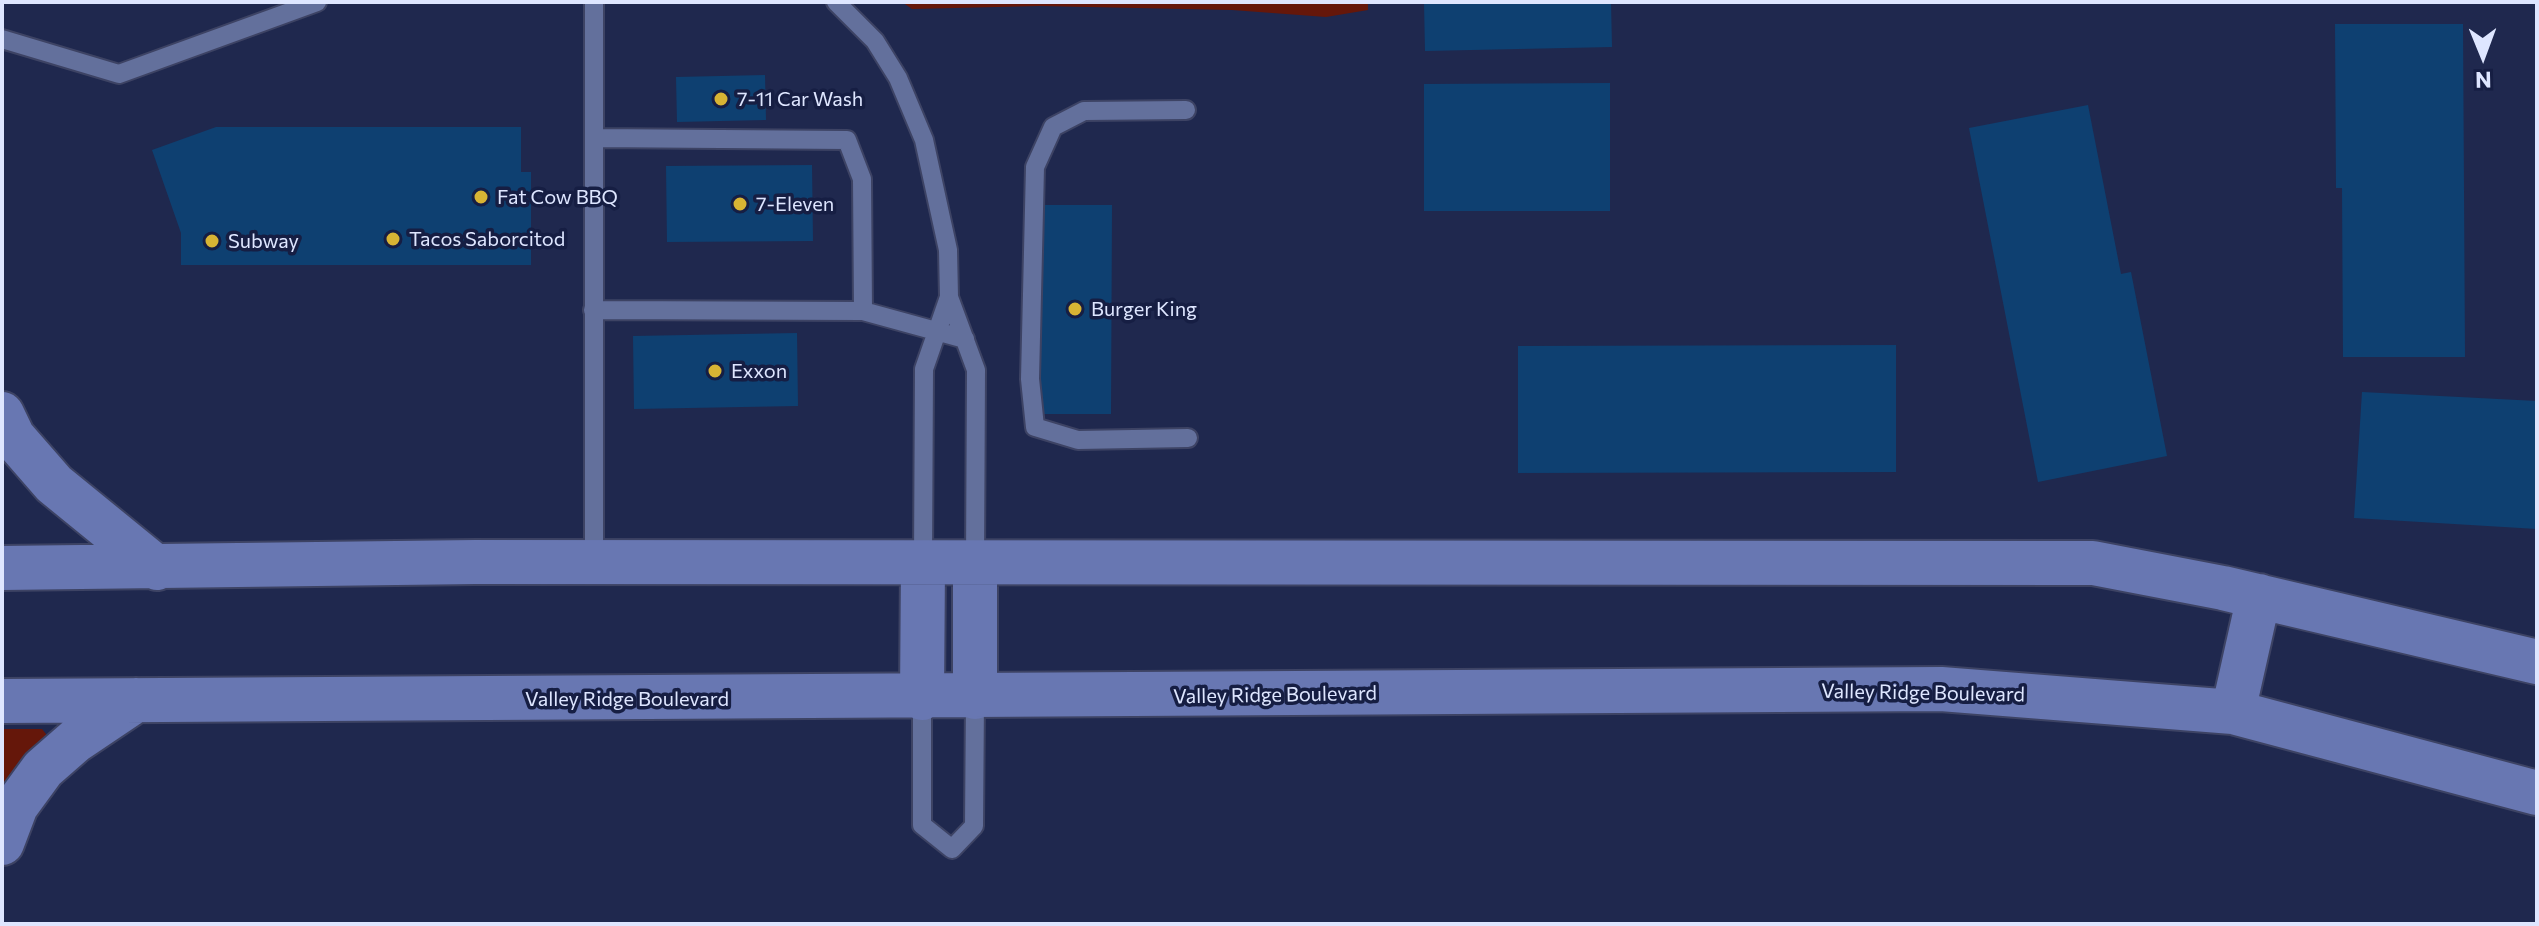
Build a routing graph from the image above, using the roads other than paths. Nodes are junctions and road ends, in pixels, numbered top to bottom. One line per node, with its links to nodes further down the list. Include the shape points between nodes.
1 (317, 2): 4 (lane)
2 (594, 2): 7 (lane)
3 (836, 2): 8 (lane, via 875,41 898,78 924,140 948,250)
4 (293, 6): 5 (lane, via 119,74)
5 (2, 39)
6 (1186, 110): 14 (lane, via 1084,111 1053,127 1035,167 1030,379 1035,427 1078,440)
7 (595, 138): 9 (lane); 10 (lane, via 847,140 862,179)
8 (949, 297): 11 (lane); 12 (lane)
9 (593, 310): 10 (lane); 15 (lane)
10 (863, 311): 11 (lane)
11 (937, 330): 12 (lane); 16 (lane, via 924,369)
12 (965, 339): 17 (lane, via 976,370)
13 (2, 414): 19 (main road, via 13,437 54,484)
14 (1188, 438)
15 (594, 563): 16 (main road); 19 (main road)
16 (923, 563): 17 (main road); 23 (main road)
17 (975, 564): 20 (main road, via 2093,563); 22 (main road)
18 (2, 568): 19 (main road)
19 (157, 568)
20 (2259, 596): 21 (main road); 26 (main road)
21 (2537, 662)
22 (975, 697): 23 (main road, Valley Ridge Boulevard); 23 (lane, via 974,826 952,849 922,825); 26 (main road, Valley Ridge Boulevard, via 1941,689)
23 (922, 698): 24 (main road, Valley Ridge Boulevard)
24 (136, 700): 25 (main road, Valley Ridge Boulevard); 28 (main road, via 43,769 16,806)
25 (2, 701)
26 (2233, 712): 27 (main road, Valley Ridge Boulevard)
27 (2537, 793)
28 (2, 843)

